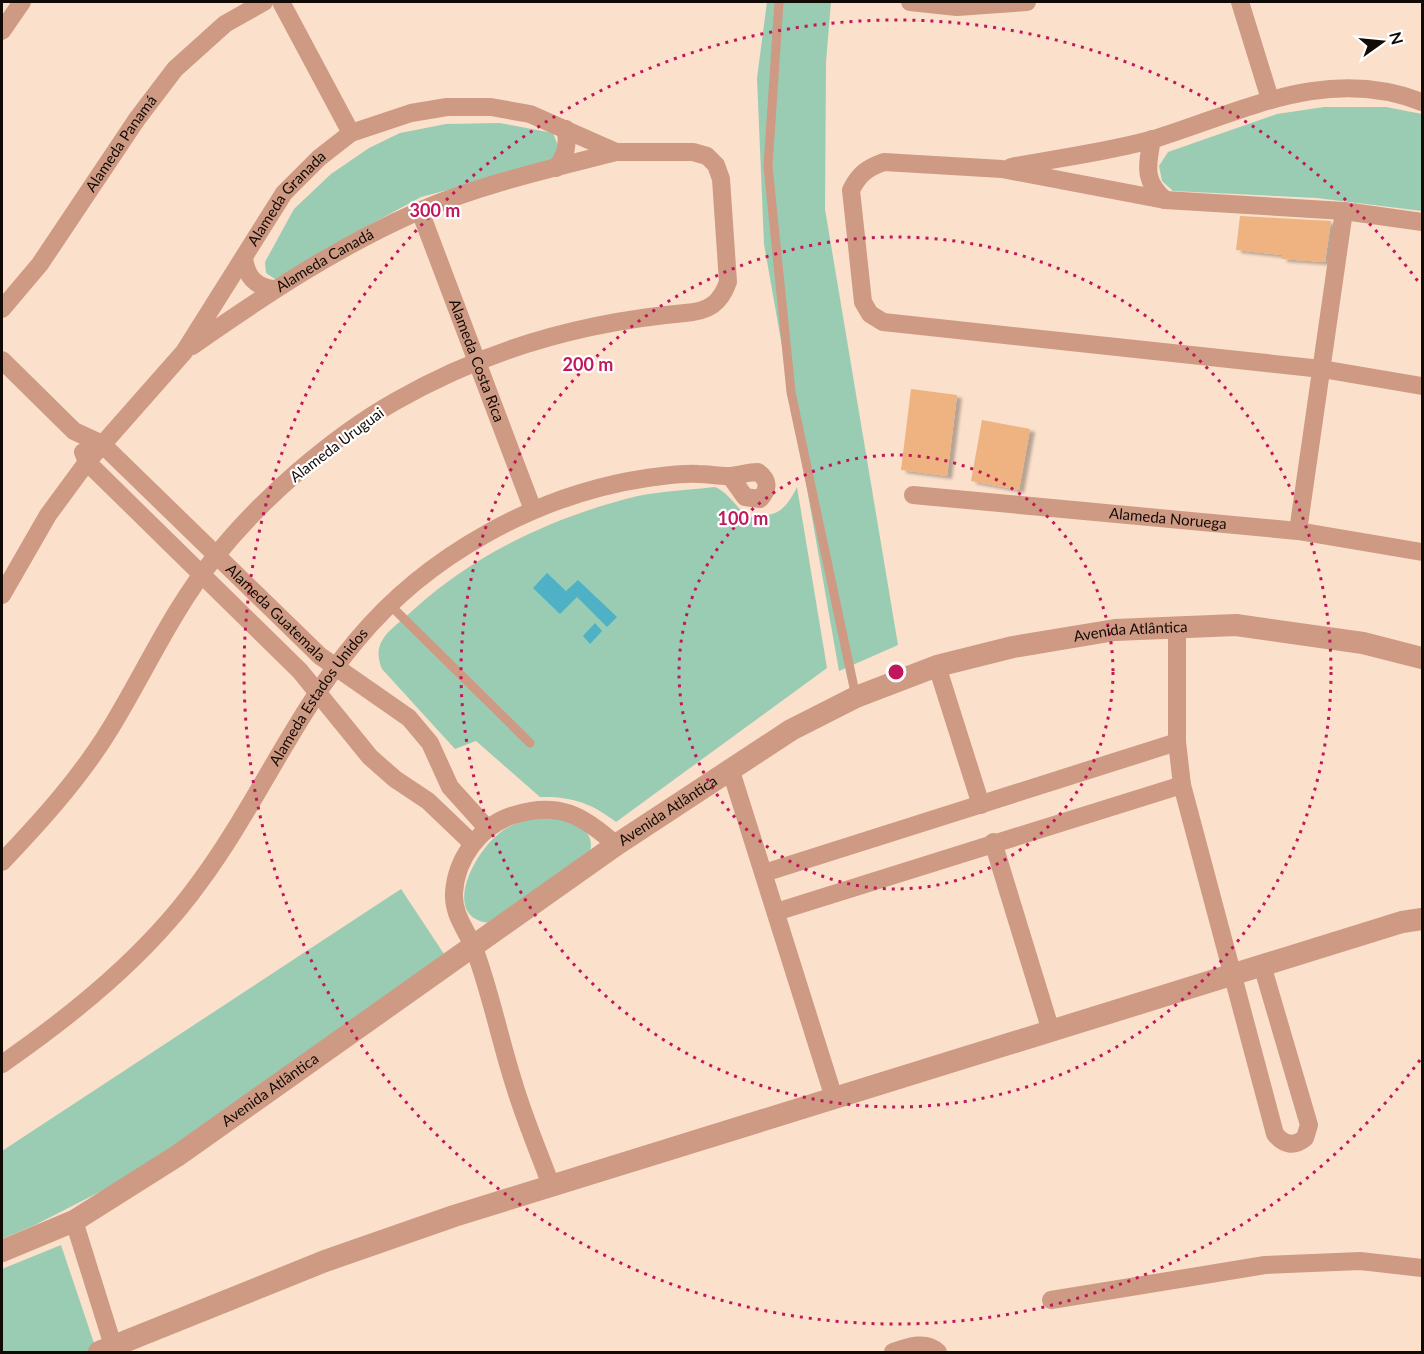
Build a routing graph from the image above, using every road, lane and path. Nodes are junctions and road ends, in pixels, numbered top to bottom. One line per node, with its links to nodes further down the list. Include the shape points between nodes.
1 (22, 2): 8 (street)
2 (264, 2): 24 (street, Alameda Panamá, via 225,24 175,69 40,264)
3 (281, 2): 12 (street)
4 (779, 2): 47 (lane, via 768,166 791,392)
5 (910, 2): 6 (street, via 957,7)
6 (1027, 2)
7 (1240, 2): 9 (street)
8 (2, 31)
9 (1270, 99): 10 (street, via 1362,87); 13 (street)
10 (1422, 102)
11 (566, 129): 12 (street, Alameda Granada, via 530,114 491,107 447,107 411,112); 14 (street, Alameda Granada); 15 (street, via 568,144)
12 (351, 133): 22 (street, Alameda Granada, via 318,158 284,193)
13 (1152, 139): 16 (street); 18 (street, via 1147,175)
14 (616, 152): 15 (street, Alameda Canadá); 17 (street, Alameda Granada, via 693,152 707,156 716,165)
15 (556, 168): 19 (street, Alameda Canadá)
16 (1002, 169): 18 (street); 28 (street, via 884,162 868,167 857,177 851,190 863,302 870,314 896,324)
17 (721, 179): 26 (street, Alameda Uruguai, via 728,282 723,297 712,308 631,318 566,332)
18 (1165, 200): 20 (street)
19 (420, 211): 23 (street, Alameda Canadá, via 327,256); 26 (street, Alameda Costa Rica)
20 (1344, 211): 21 (street); 28 (street)
21 (1422, 222)
22 (244, 259): 23 (street, via 252,281); 25 (street, Alameda Granada)
23 (273, 289): 25 (street, Alameda Canadá)
24 (2, 309)
25 (184, 352): 31 (street, Alameda Granada)
26 (477, 359): 35 (street, Alameda Costa Rica); 38 (street, Alameda Uruguai, via 395,401 331,446 274,493)
27 (2, 360): 30 (street, Alameda Guatemala)
28 (1322, 369): 29 (street); 36 (street)
29 (1422, 386)
30 (74, 431): 31 (street, Alameda Guatemala); 32 (street, Alameda Guatemala)
31 (102, 444): 32 (street, Alameda Granada); 38 (street, Alameda Guatemala)
32 (87, 462): 39 (street, Alameda Guatemala); 40 (street, Alameda Granada, via 48,515)
33 (730, 476): 35 (street, Alameda Estados Unidos, via 694,473 645,478)
34 (913, 495): 36 (street, Alameda Noruega)
35 (533, 510): 41 (street, Alameda Estados Unidos, via 443,562)
36 (1298, 531): 37 (street, Alameda Noruega)
37 (1422, 552)
38 (215, 556): 39 (street, Alameda Uruguai); 45 (street, Alameda Guatemala)
39 (202, 575): 46 (street, Alameda Guatemala); 57 (street, Alameda Uruguai, via 169,622 110,729 73,781)
40 (2, 595)
41 (390, 605): 45 (street, Alameda Estados Unidos, via 356,640); 49 (lane)
42 (1177, 626): 43 (street, Avenida Atlântica, via 1236,625 1363,643); 44 (street, Avenida Atlântica, via 1115,630 1012,647); 48 (street)
43 (1422, 658)
44 (937, 666): 47 (street, Avenida Atlântica); 52 (street)
45 (336, 668): 46 (street, Alameda Estados Unidos); 53 (street, Alameda Guatemala, via 409,718 430,743 450,787)
46 (318, 692): 55 (street, Alameda Guatemala, via 370,757 428,801); 65 (street, Alameda Estados Unidos, via 249,810 198,885 130,962 58,1025)
47 (856, 698): 50 (street, Avenida Atlântica, via 790,730)
48 (1177, 742): 51 (street); 52 (street)
49 (530, 743)
50 (730, 768): 56 (street, Avenida Atlântica); 58 (street)
51 (1182, 785): 54 (street); 63 (street)
52 (981, 805): 58 (street)
53 (487, 828): 55 (street); 56 (street, via 533,809 559,810 581,817)
54 (993, 842): 59 (street); 64 (street)
55 (472, 843): 61 (street, via 454,893 456,913)
56 (616, 844): 61 (street, Avenida Atlântica)
57 (2, 862)
58 (764, 873): 59 (street)
59 (776, 912): 66 (street)
60 (1422, 919): 62 (street)
61 (473, 946): 67 (street, via 515,1090); 68 (street, Avenida Atlântica, via 177,1156)
62 (1262, 966): 63 (street); 63 (street, via 1309,1125 1299,1142 1285,1143 1275,1134)
63 (1231, 975): 64 (street)
64 (1051, 1031): 66 (street)
65 (2, 1064)
66 (834, 1098): 67 (street)
67 (551, 1185): 73 (street, via 325,1261)
68 (74, 1221): 69 (street, Avenida Atlântica); 73 (street)
69 (2, 1251)
70 (1422, 1268): 71 (street, via 1360,1261 1265,1265)
71 (1052, 1300)
72 (936, 1350): 74 (street, via 913,1346)
73 (109, 1351)
74 (893, 1353)

